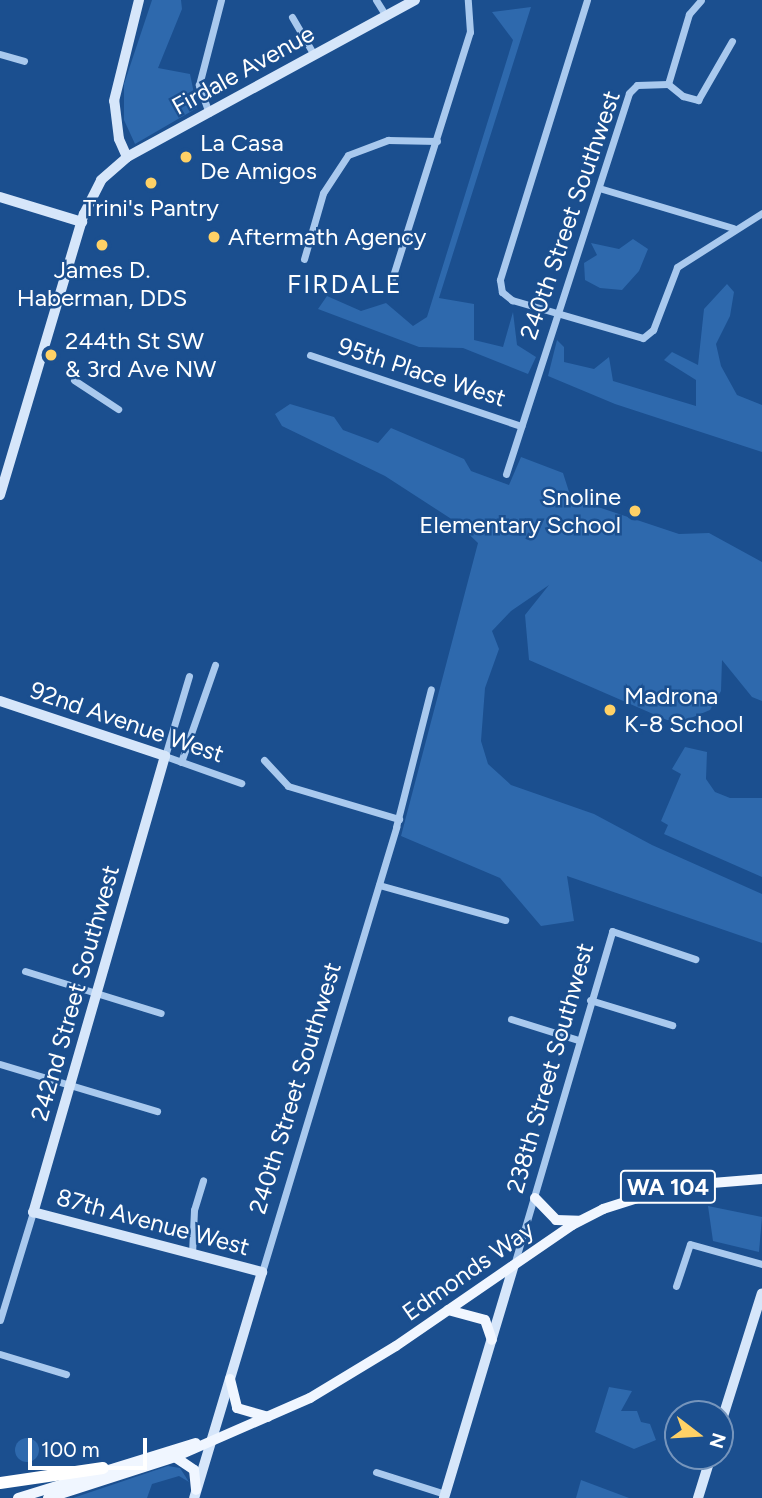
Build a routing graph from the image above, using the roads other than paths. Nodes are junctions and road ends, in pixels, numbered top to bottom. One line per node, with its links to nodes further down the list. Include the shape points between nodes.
1 (139, 0): 17 (street, via 114,101 119,139)
2 (221, 0): 15 (street, via 199,85)
3 (376, 0): 8 (street)
4 (415, 0): 8 (street, Firdale Avenue)
5 (468, 0): 16 (street, via 470,32)
6 (587, 0): 25 (street, via 500,279 502,292 512,300)
7 (701, 0): 14 (street, via 690,14)
8 (386, 16): 12 (street, Firdale Avenue)
9 (292, 18): 12 (street)
10 (732, 41): 14 (street, via 698,100 683,96)
11 (0, 54): 13 (street)
12 (314, 55): 15 (street, Firdale Avenue)
13 (24, 61)
14 (668, 84): 18 (street, 240th Street Southwest, via 637,85 629,93)
15 (209, 113): 17 (street, Firdale Avenue)
16 (437, 141): 23 (street, via 388,140 348,155 323,193); 24 (street)
17 (127, 157): 21 (street, Firdale Avenue, via 101,180)
18 (599, 188): 22 (street); 25 (street, 240th Street Southwest)
19 (0, 197): 21 (street)
20 (762, 213): 22 (street)
21 (82, 222): 31 (street, Firdale Avenue)
22 (733, 228): 25 (street, via 677,267 653,330 643,338)
23 (304, 259)
24 (391, 282)
25 (559, 314): 29 (street, 240th Street Southwest)
26 (310, 355): 29 (street, 95th Place West)
27 (74, 380): 28 (street)
28 (118, 408)
29 (521, 426): 30 (street, 240th Street Southwest)
30 (506, 474)
31 (0, 495)
32 (215, 665): 38 (street)
33 (189, 676): 36 (street, 242nd Street Southwest)
34 (431, 689): 40 (street, 240th Street Southwest)
35 (0, 701): 36 (street, 92nd Avenue West)
36 (165, 756): 38 (street, 92nd Avenue West); 45 (street, 242nd Street Southwest)
37 (264, 760): 40 (street, via 288,786)
38 (181, 762): 39 (street, 92nd Avenue West)
39 (241, 783)
40 (399, 819): 41 (street, 240th Street Southwest)
41 (379, 885): 42 (street); 62 (street, 240th Street Southwest)
42 (505, 920)
43 (695, 959): 46 (street, 238th Street Southwest, via 612,930)
44 (25, 971): 45 (street)
45 (97, 991): 47 (street); 52 (street, 242nd Street Southwest)
46 (590, 1000): 49 (street); 50 (street, 238th Street Southwest)
47 (161, 1013)
48 (511, 1019): 50 (street)
49 (672, 1025)
50 (578, 1040): 56 (street, 238th Street Southwest)
51 (0, 1064): 52 (street)
52 (71, 1084): 53 (street); 57 (street, 242nd Street Southwest)
53 (157, 1111)
54 (762, 1179): 58 (main road, Edmonds Way / WA 104, via 658,1189)
55 (203, 1180): 59 (street, via 194,1210)
56 (535, 1198): 58 (main road, via 556,1220); 61 (street, 238th Street Southwest)
57 (33, 1212): 59 (street, 87th Avenue West); 66 (street, 242nd Street Southwest)
58 (579, 1221): 61 (main road, Edmonds Way / WA 104)
59 (192, 1254): 62 (street, 87th Avenue West)
60 (762, 1264): 63 (street, via 690,1244)
61 (514, 1265): 65 (main road, Edmonds Way / WA 104); 69 (street, 238th Street Southwest)
62 (262, 1272): 72 (street, 240th Street Southwest)
63 (676, 1286)
64 (762, 1293): 67 (street)
65 (448, 1310): 69 (main road, via 485,1320); 74 (main road, Edmonds Way / WA 104, via 328,1388)
66 (0, 1320)
67 (749, 1334): 68 (street); 73 (street)
68 (762, 1338)
69 (492, 1340): 82 (street, 238th Street Southwest)
70 (0, 1354): 71 (street)
71 (66, 1374)
72 (230, 1379): 74 (main road, via 237,1408); 75 (street, 240th Street Southwest)
73 (728, 1400)
74 (271, 1417): 75 (main road, Edmonds Way / WA 104)
75 (212, 1439): 76 (main road, Edmonds Way / WA 104); 77 (main road, Edmonds Way / WA 104); 81 (street, 240th Street Southwest)
76 (175, 1457): 81 (main road, via 194,1470); 84 (main road, Edmonds Way / WA 104)
77 (103, 1468): 80 (highway); 83 (main road, Edmonds Way / WA 104)
78 (707, 1470): 85 (street)
79 (376, 1472): 82 (street)
80 (0, 1483)
81 (195, 1494)
82 (445, 1496)
83 (18, 1498)
84 (48, 1498)
85 (698, 1498)

